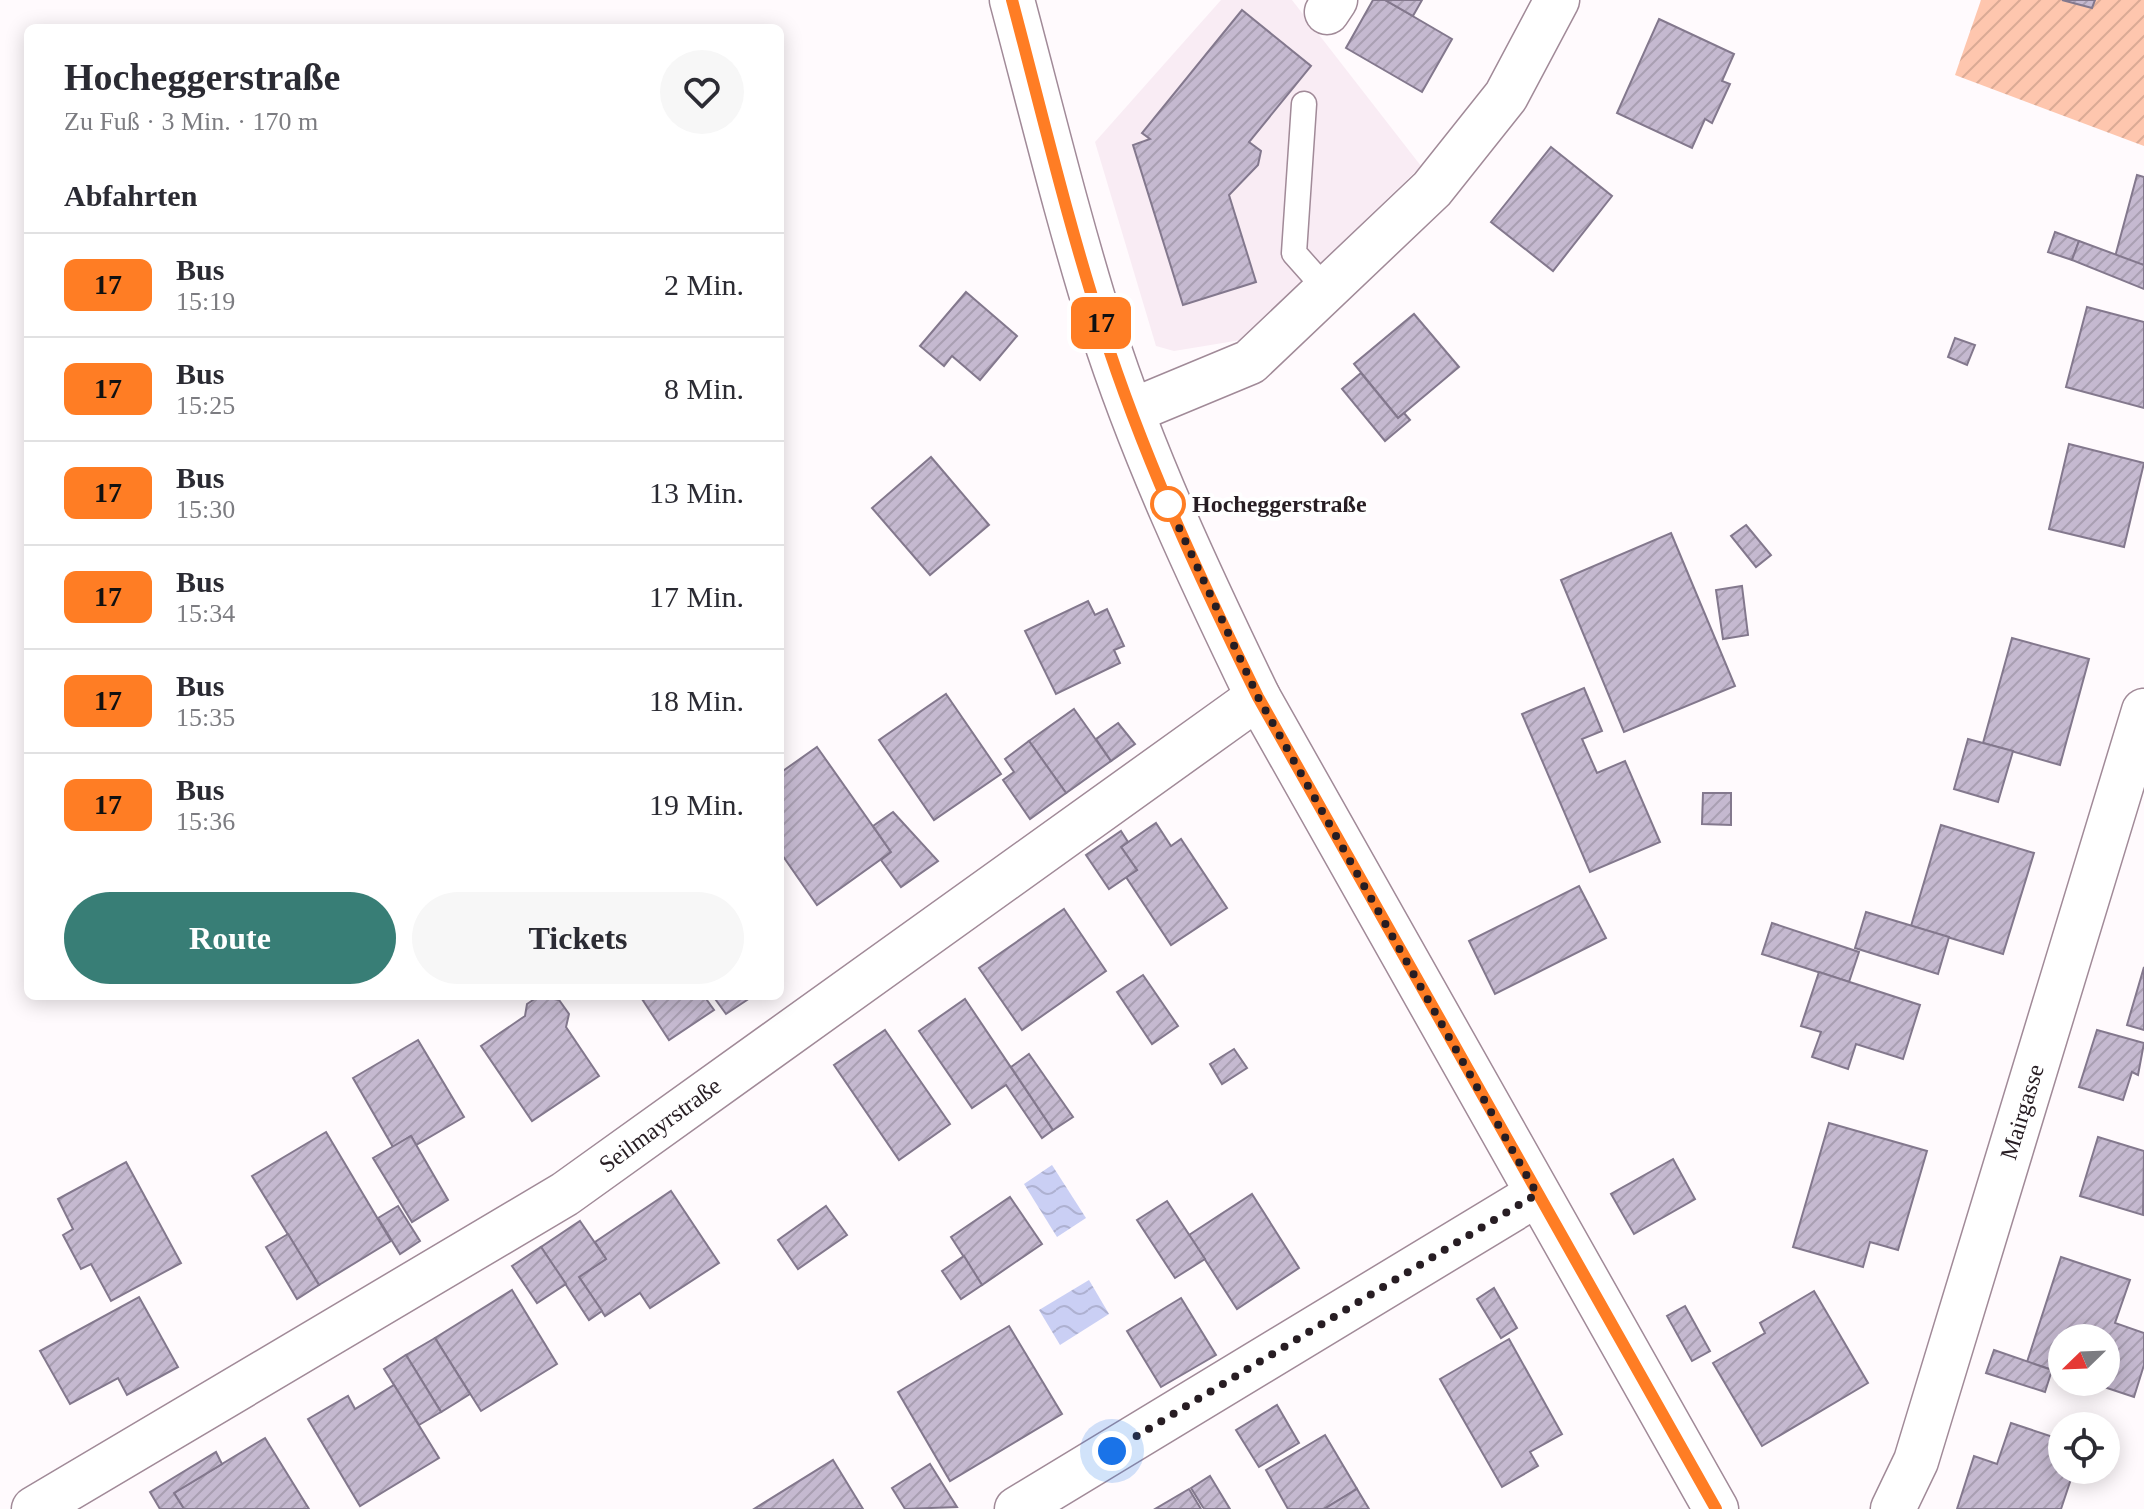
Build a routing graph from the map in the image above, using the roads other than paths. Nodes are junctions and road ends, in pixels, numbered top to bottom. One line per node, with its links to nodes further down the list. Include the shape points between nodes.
1 (1012, 0): 5 (street, via 1102,328)
2 (1557, 0): 4 (street, via 1506,96 1477,135 1432,189)
3 (1304, 104): 4 (lane, via 1294,253)
4 (1326, 289): 5 (street, via 1250,362)
5 (1132, 411): 6 (street, via 1168,504)
6 (1258, 697): 8 (street); 9 (street, Seilmayrstraße, via 565,1194)
7 (2144, 711): 12 (street, Mairgasse, via 1916,1461)
8 (1537, 1194): 10 (street); 11 (street)
9 (34, 1509)
10 (1017, 1509)
11 (1716, 1509)
12 (1893, 1509)

